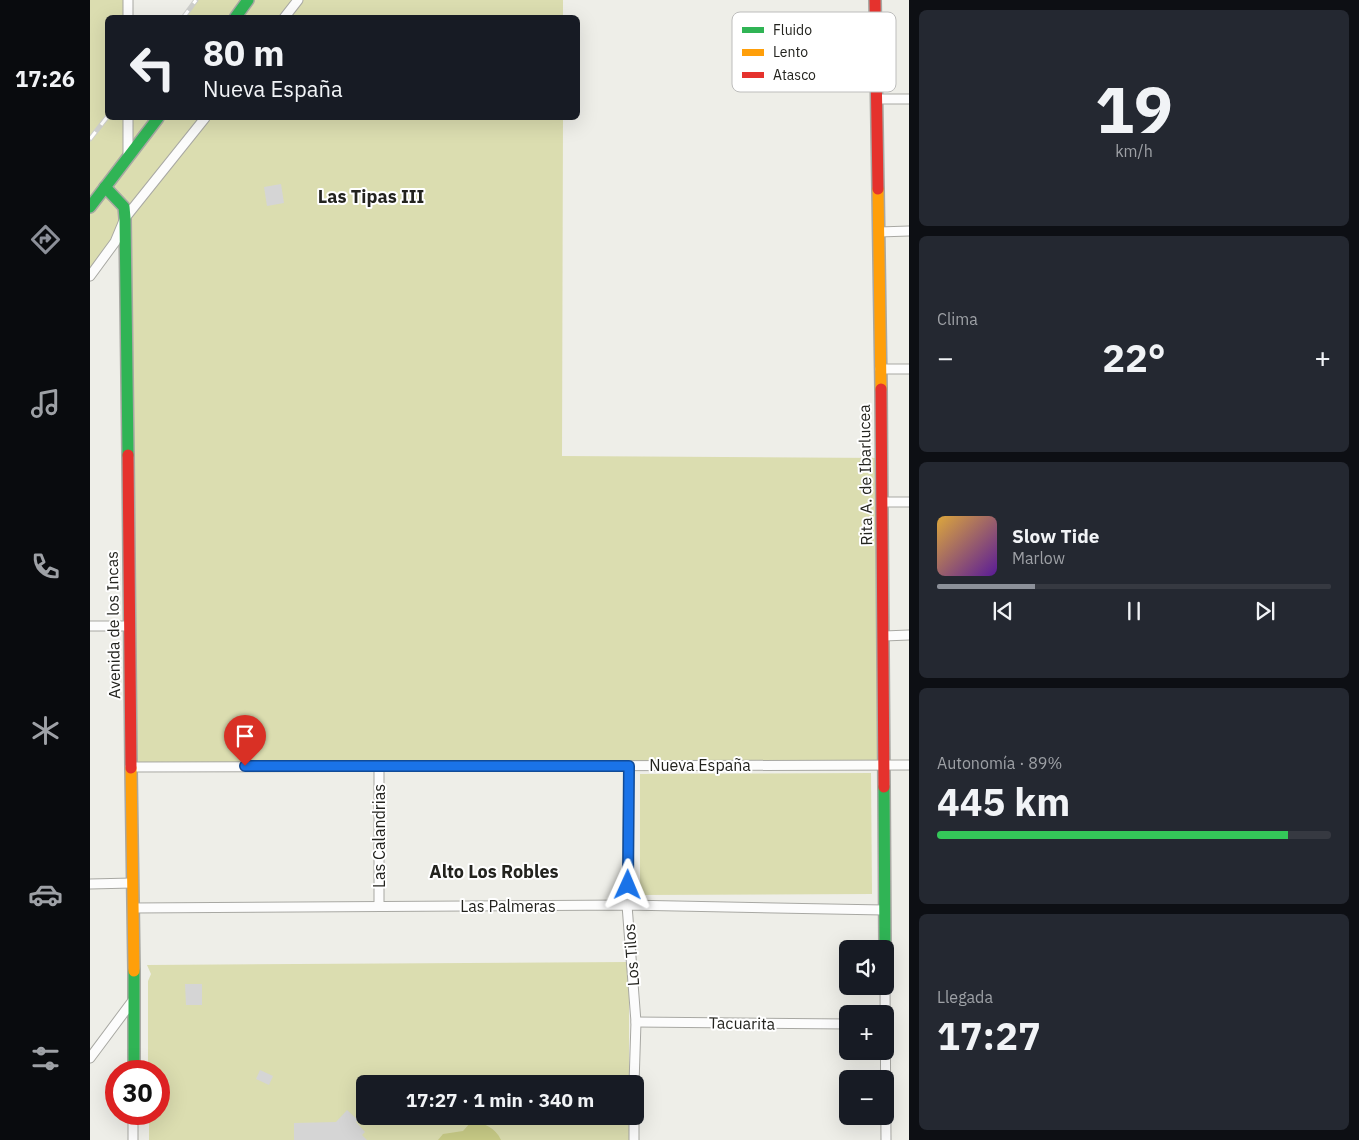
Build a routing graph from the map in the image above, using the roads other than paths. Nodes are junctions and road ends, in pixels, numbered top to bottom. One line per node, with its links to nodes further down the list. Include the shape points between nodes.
1 (128, 0): 4 (street)
2 (248, 0): 5 (main road)
3 (298, 0): 6 (street)
4 (128, 15)
5 (237, 15)
6 (286, 15)
7 (877, 92): 9 (main road, Rita A. de Ibarlucea)
8 (909, 99): 9 (street)
9 (877, 100): 18 (main road, Rita A. de Ibarlucea)
10 (128, 120): 13 (street)
11 (156, 120): 13 (main road)
12 (204, 120): 16 (street)
13 (128, 158): 14 (main road)
14 (105, 188): 15 (main road); 16 (main road, Avenida de los Incas, via 124,207)
15 (90, 207)
16 (125, 218): 19 (street, via 115,242); 25 (main road, Avenida de los Incas)
17 (909, 231): 18 (street)
18 (879, 232): 21 (main road, Rita A. de Ibarlucea)
19 (90, 276)
20 (909, 368): 21 (street)
21 (880, 369): 22 (main road, Rita A. de Ibarlucea)
22 (882, 502): 23 (street); 27 (main road, Rita A. de Ibarlucea)
23 (909, 502)
24 (90, 626): 25 (street)
25 (129, 626): 32 (main road, Avenida de los Incas)
26 (909, 635): 27 (street)
27 (884, 636): 28 (main road, Rita A. de Ibarlucea)
28 (883, 765): 29 (street, Nueva España); 31 (street, Nueva España); 38 (main road, Rita A. de Ibarlucea)
29 (909, 765)
30 (379, 766): 31 (street, Nueva España); 32 (street, Nueva España); 36 (street, Las Calandrias)
31 (629, 766): 35 (street, Los Tilos)
32 (130, 767): 33 (main road, Avenida de los Incas)
33 (132, 883): 34 (street); 37 (main road, Avenida de los Incas)
34 (90, 884)
35 (627, 905): 36 (street, Las Palmeras); 38 (street, Las Palmeras); 41 (street, Los Tilos)
36 (379, 906): 37 (street, Las Palmeras)
37 (133, 908): 40 (main road, Avenida de los Incas)
38 (884, 910): 39 (main road, Rita A. de Ibarlucea)
39 (885, 940)
40 (134, 999): 43 (street); 44 (main road, Avenida de los Incas)
41 (636, 1022): 42 (street, Tacuarita); 46 (street, Los Tilos)
42 (839, 1024)
43 (90, 1058)
44 (134, 1060)
45 (885, 1060): 51 (street)
46 (634, 1075)
47 (133, 1125): 49 (street)
48 (634, 1125): 50 (street)
49 (133, 1140)
50 (634, 1140)
51 (886, 1140)

